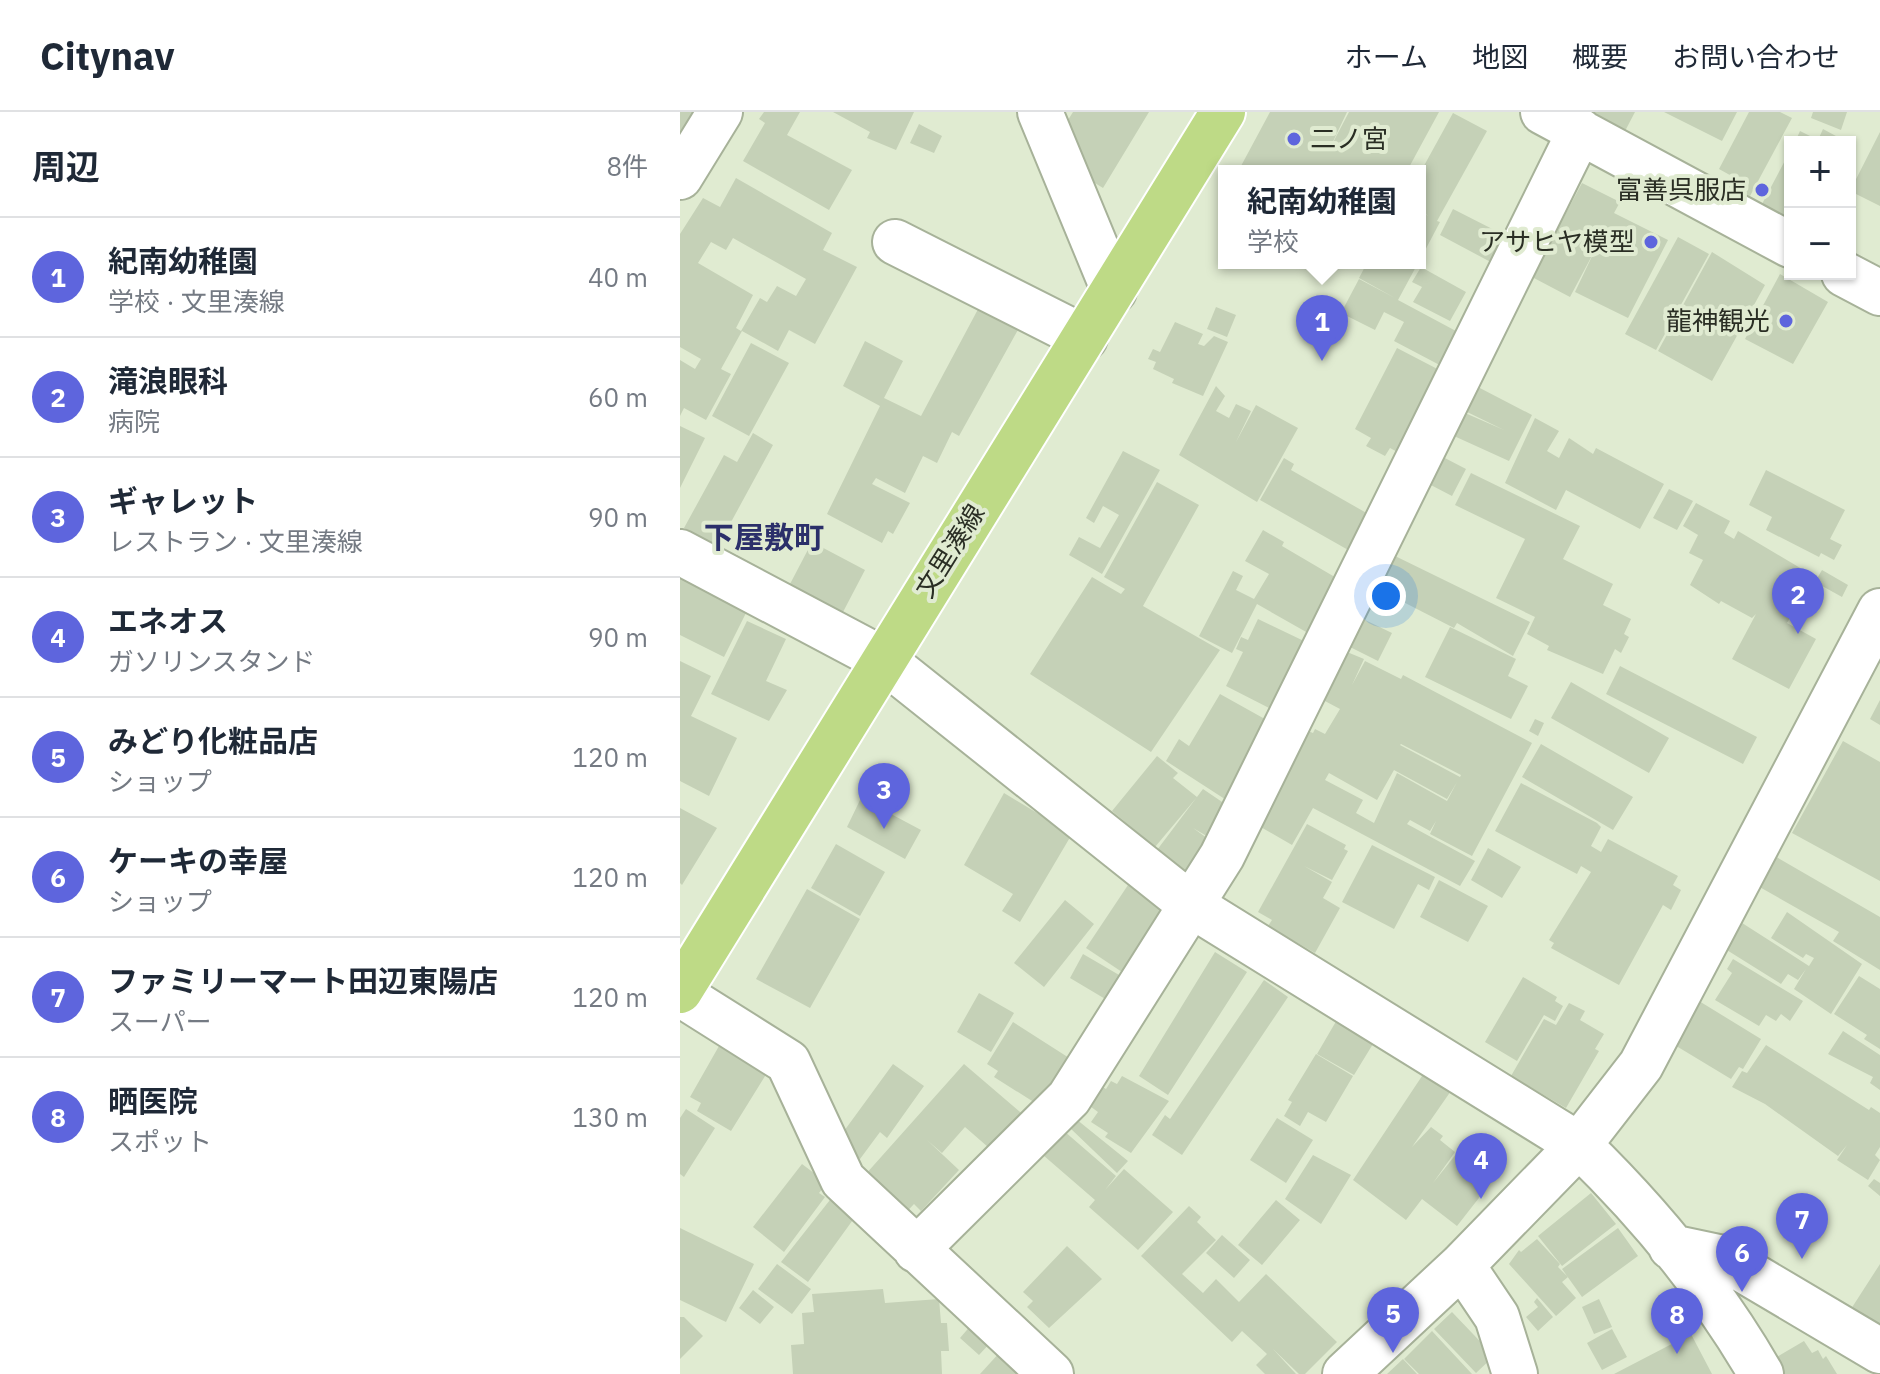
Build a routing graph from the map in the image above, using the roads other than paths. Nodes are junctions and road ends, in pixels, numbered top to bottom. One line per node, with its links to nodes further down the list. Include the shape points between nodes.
1 (720, 112): 5 (street)
2 (1040, 112): 9 (street)
3 (1223, 112): 9 (main road, 文里湊線)
4 (1562, 122): 7 (street); 15 (street, via 1222,856)
5 (680, 177)
6 (895, 242): 11 (street)
7 (1784, 242)
8 (1855, 280): 10 (street)
9 (1114, 291): 11 (main road, 文里湊線)
10 (1880, 293)
11 (1085, 338): 14 (main road, 文里湊線)
12 (680, 552): 14 (street)
13 (1880, 611): 17 (street, via 1641,1065)
14 (882, 659): 15 (street); 16 (main road, 文里湊線)
15 (1191, 905): 17 (street); 19 (street, via 1069,1098)
16 (680, 992): 19 (street, via 788,1062 843,1180)
17 (1579, 1145): 18 (street); 20 (street)
18 (1671, 1247): 21 (street, via 1723,1258); 25 (street, via 1705,1285)
19 (916, 1250): 22 (street)
20 (1462, 1265): 23 (street); 24 (street, via 1497,1317)
21 (1880, 1351)
22 (1051, 1374)
23 (1345, 1374)
24 (1515, 1374)
25 (1761, 1374)

